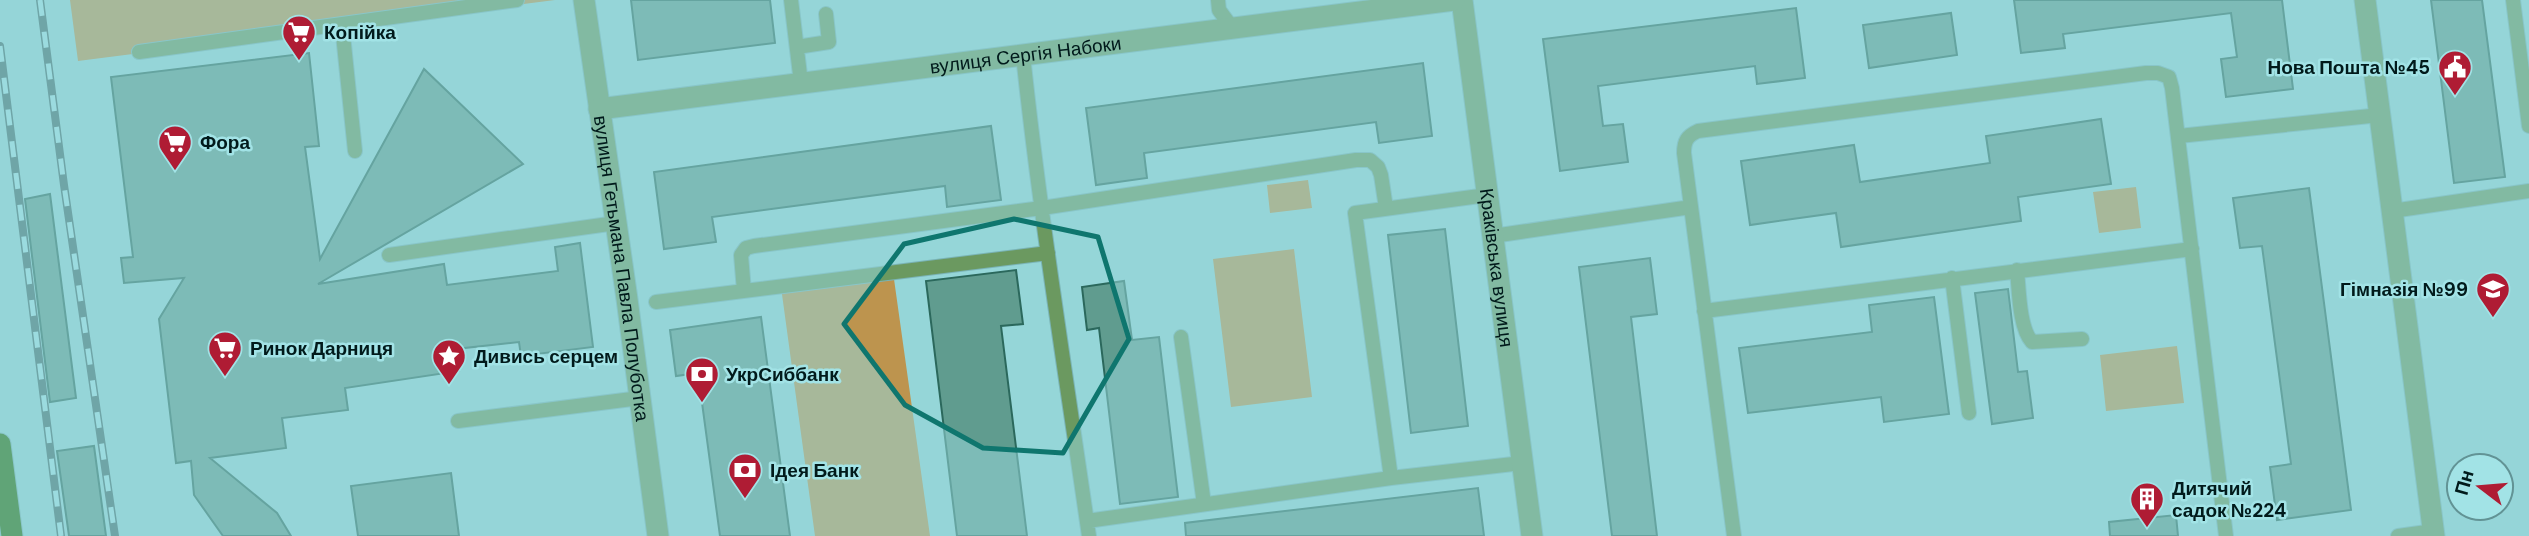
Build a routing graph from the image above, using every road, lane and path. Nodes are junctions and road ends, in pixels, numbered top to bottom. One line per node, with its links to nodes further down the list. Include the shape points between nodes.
1 (517, 0): 10 (lane)
2 (584, 0): 16 (street, вулиця Гетьмана Павла Полуботка)
3 (791, 0): 12 (lane)
4 (1218, 0): 11 (lane, via 1219,10)
5 (1454, 0): 11 (street, вулиця Сергія Набоки)
6 (1462, 0): 22 (street, Краківська вулиця)
7 (2365, 0): 17 (street)
8 (2513, 0): 18 (lane)
9 (826, 14): 12 (lane, via 829,43)
10 (342, 25): 13 (lane); 20 (lane)
11 (1233, 29): 14 (street, вулиця Сергія Набоки)
12 (797, 47): 15 (lane)
13 (139, 52)
14 (1023, 55): 15 (street, вулиця Сергія Набоки); 24 (lane)
15 (801, 83): 16 (street, вулиця Сергія Набоки)
16 (599, 110): 27 (street, вулиця Гетьмана Павла Полуботка)
17 (2380, 115): 19 (lane); 26 (street)
18 (2529, 125)
19 (2179, 136): 23 (lane, via 2169,78 2146,73 1698,131 1684,143); 29 (lane)
20 (355, 151)
21 (2529, 191): 26 (lane)
22 (1488, 195): 25 (lane); 28 (street, Краківська вулиця)
23 (1691, 207): 28 (lane); 36 (lane)
24 (1042, 208): 25 (lane, via 1370,160 1381,175); 30 (lane); 34 (lane, via 746,248 741,255)
25 (1386, 208): 44 (lane, via 1355,213)
26 (2392, 211): 47 (street)
27 (616, 223): 31 (lane); 39 (street, вулиця Гетьмана Павла Полуботка)
28 (1493, 236): 43 (street, Краківська вулиця)
29 (2192, 249): 32 (lane); 52 (lane)
30 (1048, 253): 34 (lane); 46 (lane)
31 (389, 255)
32 (2017, 270): 33 (lane); 38 (lane, via 2024,327 2032,342)
33 (1952, 278): 36 (lane); 40 (lane)
34 (744, 291): 35 (lane)
35 (656, 302)
36 (1704, 311): 51 (lane)
37 (1181, 337): 45 (lane)
38 (2082, 339)
39 (640, 398): 41 (lane); 49 (street, вулиця Гетьмана Павла Полуботка)
40 (1969, 413)
41 (458, 421)
42 (0, 444): 48 (main road)
43 (1522, 463): 44 (lane); 50 (street, Краківська вулиця)
44 (1391, 478): 45 (lane)
45 (1204, 504): 46 (lane)
46 (1088, 529)
47 (2434, 534): 53 (lane)
48 (12, 536)
49 (658, 536)
50 (1532, 536)
51 (1734, 536)
52 (2226, 536)
53 (2398, 536)

